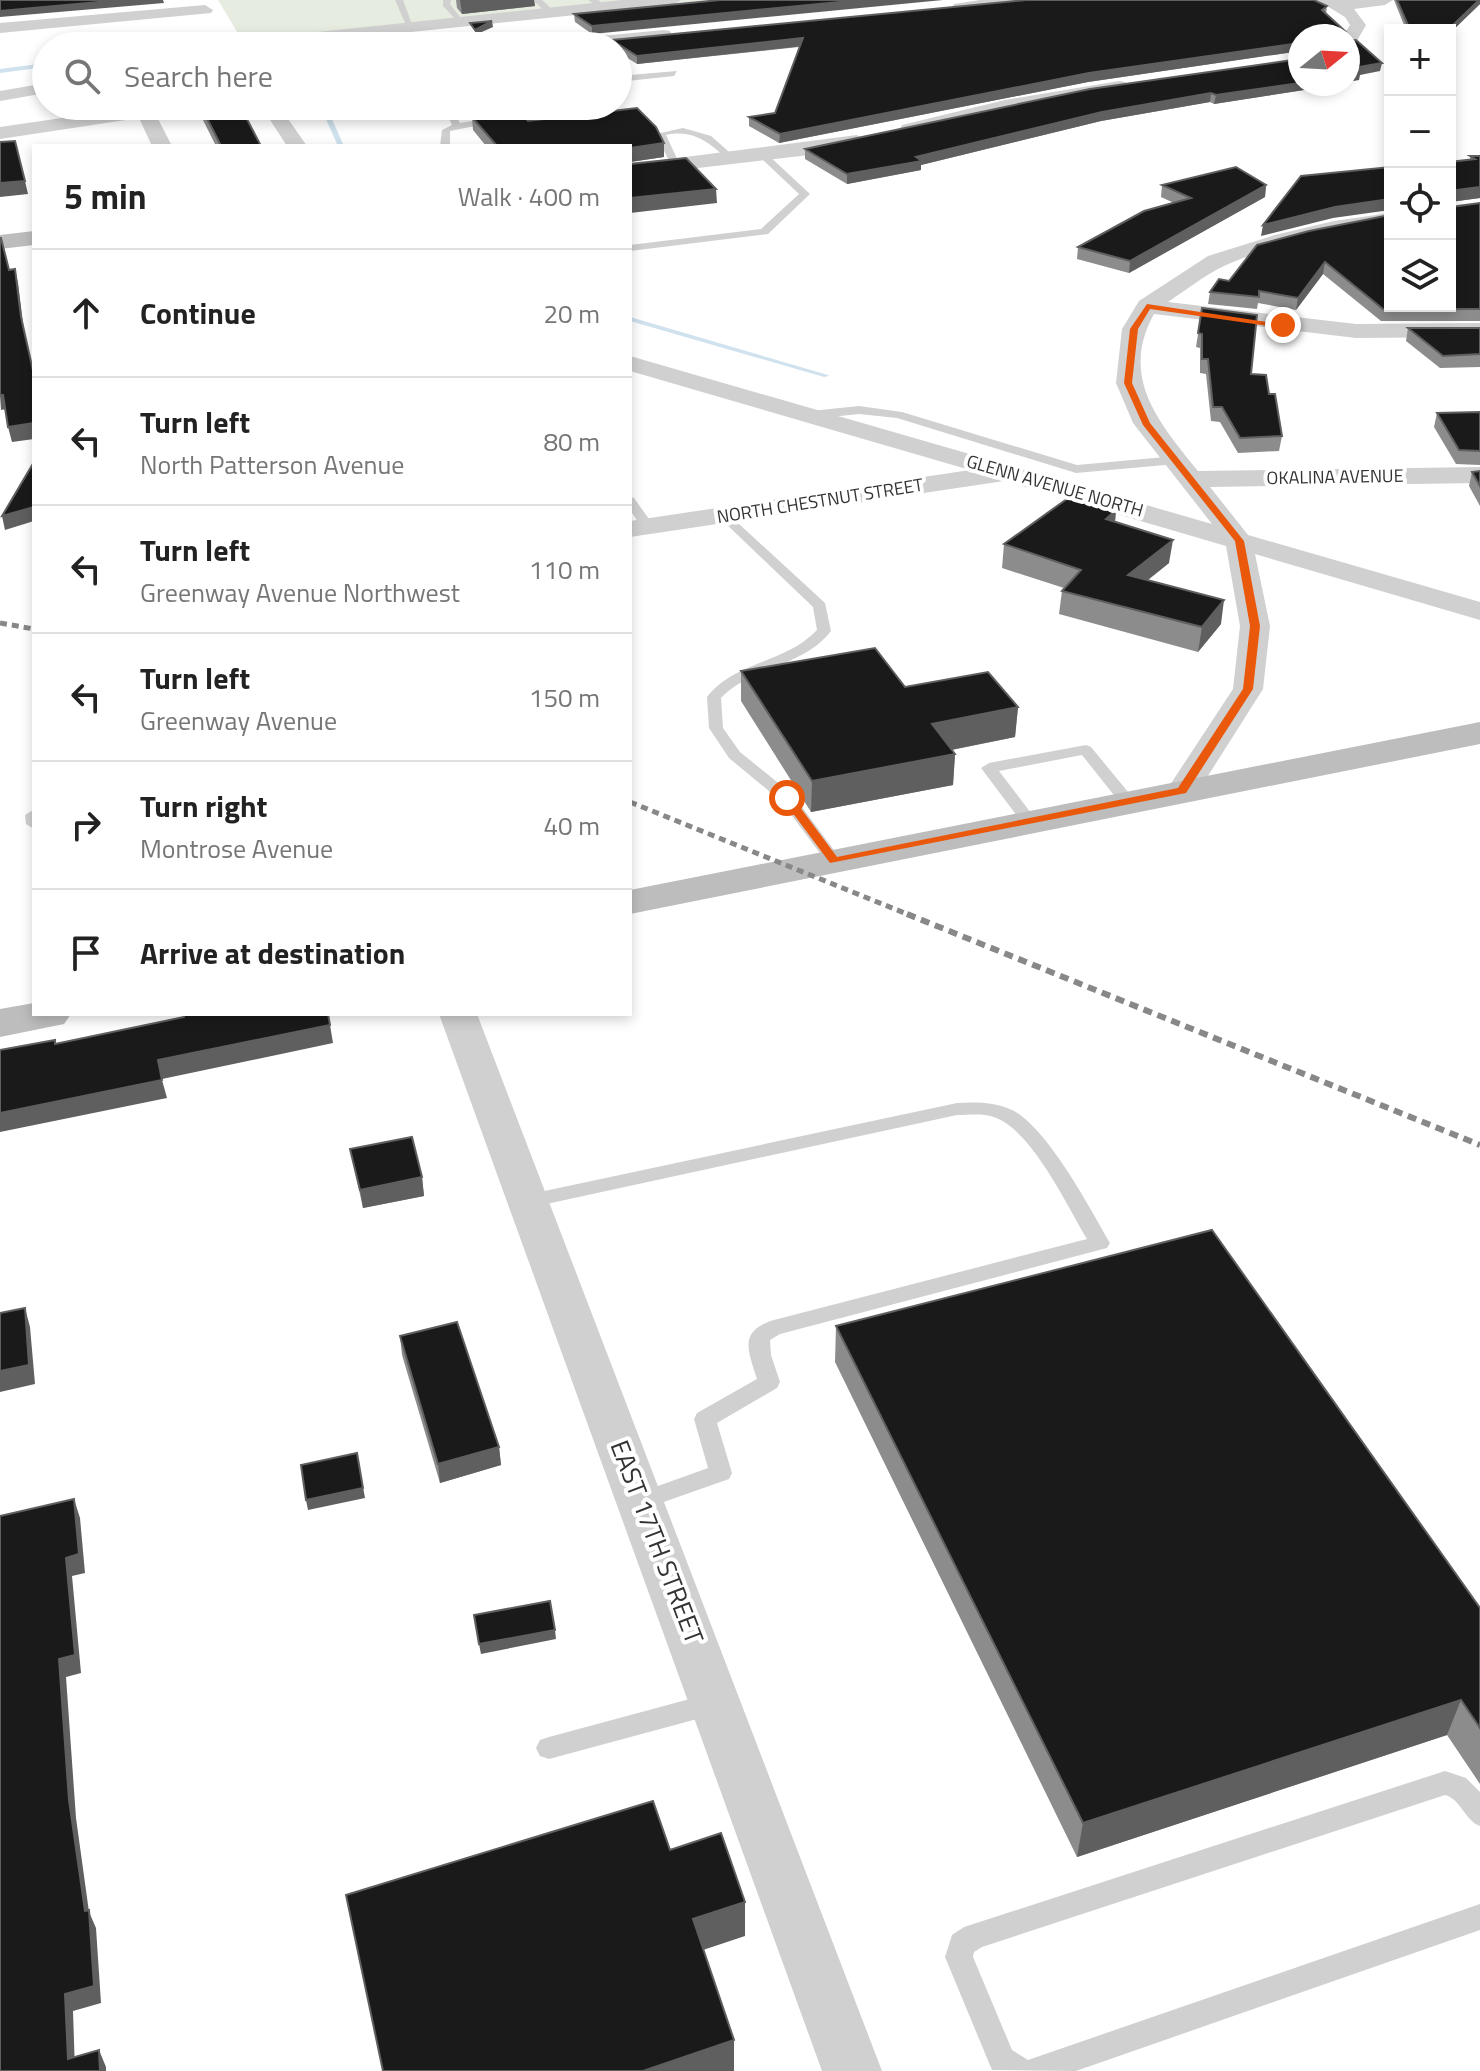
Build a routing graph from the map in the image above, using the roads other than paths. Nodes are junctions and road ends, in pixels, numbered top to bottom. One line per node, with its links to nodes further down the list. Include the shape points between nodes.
1 (399, 0): 13 (lane)
2 (447, 0): 11 (lane)
3 (537, 0): 10 (lane)
4 (673, 0): 7 (street)
5 (1025, 0): 9 (street)
6 (1385, 0): 8 (street)
7 (598, 3): 10 (street)
8 (1331, 3): 12 (street)
9 (946, 8)
10 (551, 12): 11 (street)
11 (461, 20): 13 (street)
12 (1357, 24)
13 (410, 25): 14 (street); 16 (street)
14 (217, 27): 15 (street)
15 (0, 28)
16 (421, 32)
17 (681, 33): 18 (street)
18 (632, 38)
19 (674, 73): 20 (lane)
20 (632, 78)
21 (1132, 84): 36 (street)
22 (32, 90): 23 (street)
23 (0, 96)
24 (98, 120): 30 (street)
25 (149, 120): 33 (street)
26 (279, 120): 34 (street)
27 (454, 120): 29 (lane)
28 (498, 120): 29 (lane)
29 (457, 126): 35 (lane, via 446,130)
30 (56, 127): 31 (street); 32 (street)
31 (0, 133)
32 (64, 144)
33 (161, 144)
34 (296, 144)
35 (445, 144)
36 (763, 155): 37 (street); 43 (lane, via 805,194 764,232)
37 (731, 158): 38 (street); 38 (lane, via 695,130 661,134)
38 (675, 165): 39 (street)
39 (632, 170)
40 (1384, 220): 44 (street, via 1275,241 1216,261)
41 (32, 238): 42 (main road)
42 (0, 242)
43 (632, 248)
44 (1147, 306): 45 (street, via 1283,325 1418,333); 53 (street, via 1134,329 1128,383 1146,423)
45 (1480, 330)
46 (632, 364): 47 (street, GLENN AVENUE NORTH)
47 (811, 415): 48 (lane, via 859,410); 50 (street, GLENN AVENUE NORTH)
48 (926, 424): 49 (lane); 50 (lane)
49 (975, 439): 51 (lane); 52 (lane)
50 (901, 441): 51 (street, GLENN AVENUE NORTH)
51 (950, 455): 54 (street, GLENN AVENUE NORTH)
52 (1076, 469): 53 (lane); 56 (lane)
53 (1183, 469): 55 (street, OKALINA AVENUE); 60 (street)
54 (1009, 472): 56 (street, GLENN AVENUE NORTH); 58 (street, NORTH CHESTNUT STREET)
55 (1480, 475)
56 (1053, 485): 60 (street, GLENN AVENUE NORTH)
57 (632, 507): 59 (lane)
58 (726, 516): 59 (street, NORTH CHESTNUT STREET); 66 (lane, via 820,606 824,631 798,657 727,680 714,697 716,728 734,755 787,798)
59 (639, 528)
60 (1239, 541): 61 (street, GLENN AVENUE NORTH); 63 (street, via 1255,626 1248,689)
61 (1480, 611)
62 (1480, 733): 63 (main road)
63 (1182, 791): 64 (main road)
64 (1127, 801): 65 (main road); 65 (lane, via 1086,750 989,768)
65 (1029, 821): 66 (main road)
66 (834, 861): 67 (main road)
67 (632, 902)
68 (38, 1016): 70 (main road)
69 (459, 1016): 71 (street, EAST 17TH STREET)
70 (0, 1023)
71 (528, 1201): 72 (street, EAST 17TH STREET); 72 (lane, via 957,1109 983,1108 1009,1116 1031,1135 1100,1243 759,1336 769,1382 705,1419 721,1473)
72 (641, 1501): 73 (street, EAST 17TH STREET)
73 (717, 1702): 74 (lane); 77 (street, EAST 17TH STREET)
74 (549, 1748)
75 (1480, 1814): 78 (lane, via 1464,1790 1445,1783 974,1936 962,1944 959,1957 1002,2060)
76 (1480, 1917): 79 (lane)
77 (852, 2071)
78 (1019, 2071)
79 (1036, 2071)

